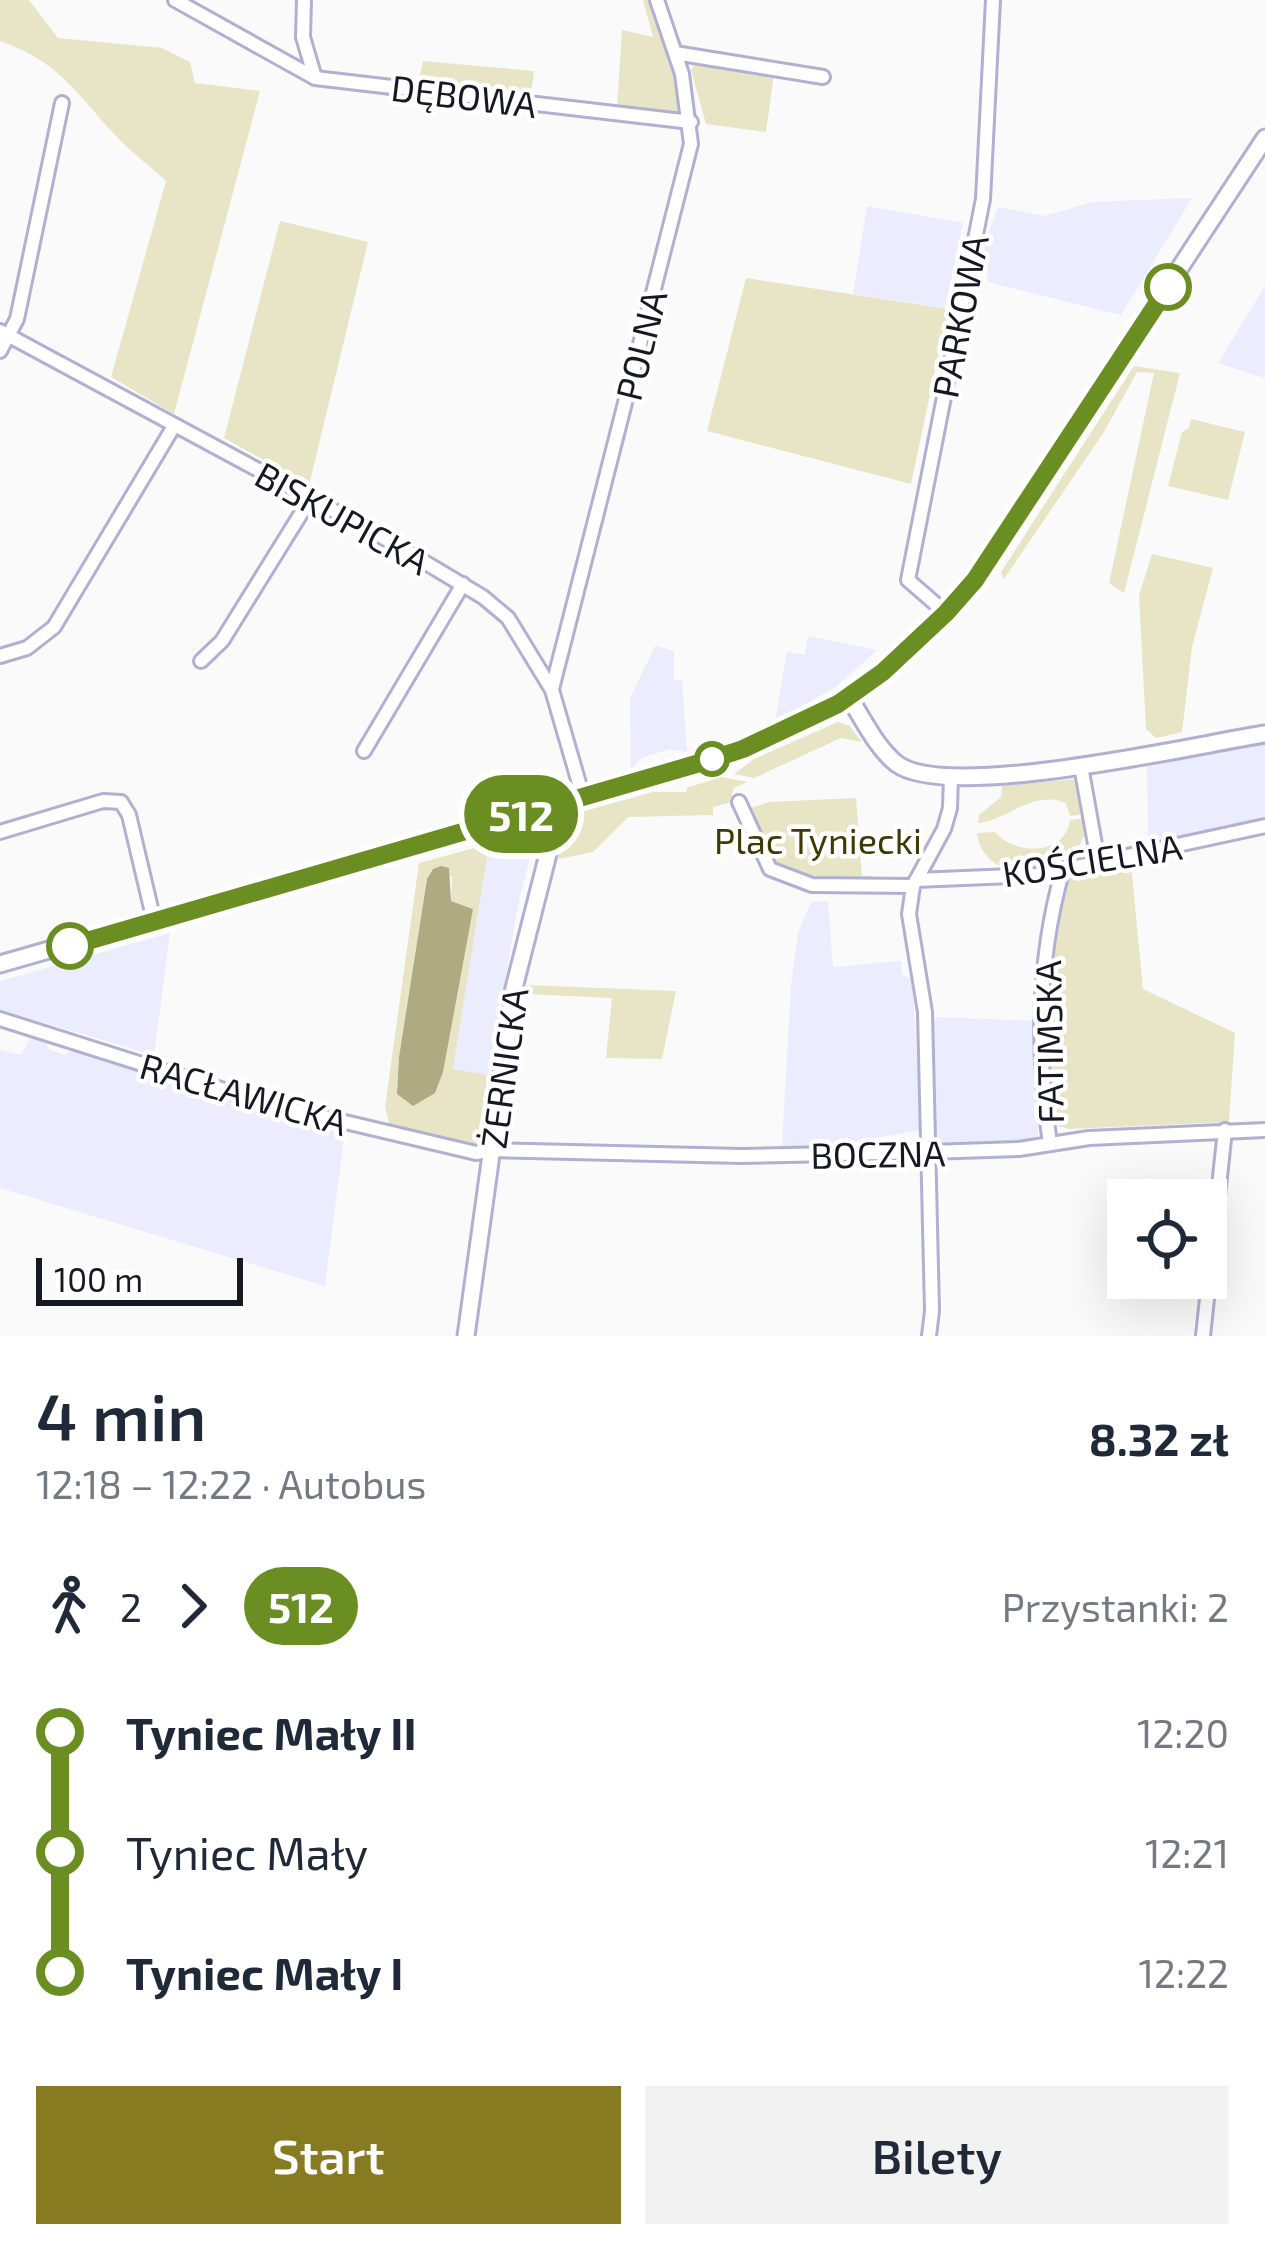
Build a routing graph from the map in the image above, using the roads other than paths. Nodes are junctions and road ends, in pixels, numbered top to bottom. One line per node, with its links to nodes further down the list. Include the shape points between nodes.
1 (175, 0): 7 (street)
2 (304, 0): 7 (street)
3 (657, 0): 5 (street, POLNA)
4 (993, 0): 16 (street, PARKOWA, via 983,200 908,580)
5 (675, 53): 6 (street); 9 (street, POLNA)
6 (823, 76)
7 (315, 78): 9 (street, DĘBOWA)
8 (62, 104): 11 (street, via 16,319)
9 (692, 122): 19 (street, POLNA)
10 (1265, 138): 16 (street)
11 (4, 333): 12 (street); 13 (street, BISKUPICKA)
12 (0, 351)
13 (174, 426): 14 (street, BISKUPICKA); 17 (street, via 54,628)
14 (310, 499): 15 (street, BISKUPICKA); 18 (street)
15 (463, 584): 19 (street, BISKUPICKA, via 508,618); 22 (street)
16 (946, 613): 20 (street)
17 (0, 656)
18 (201, 662)
19 (552, 690): 25 (street, BISKUPICKA)
20 (848, 696): 24 (street, via 894,762); 25 (street, via 743,749)
21 (1265, 734): 23 (street)
22 (364, 751)
23 (1081, 766): 24 (street); 30 (street)
24 (951, 776): 32 (street, via 944,829)
25 (583, 797): 27 (street)
26 (739, 802): 32 (street, KOŚCIELNA, via 770,869 812,885)
27 (561, 803): 33 (street); 39 (street, ŻERNICKA, via 525,934)
28 (1265, 826): 30 (street, KOŚCIELNA)
29 (0, 832): 33 (street, via 121,802)
30 (1098, 861): 31 (street, KOŚCIELNA)
31 (1063, 869): 32 (street, KOŚCIELNA); 38 (street, FATIMSKA, via 1039,987)
32 (915, 883): 40 (street, via 909,914 925,1012)
33 (154, 921): 34 (street)
34 (0, 964)
35 (0, 1019): 39 (street, RACŁAWICKA, via 265,1103 443,1147)
36 (1226, 1130): 37 (street, BOCZNA); 38 (street, BOCZNA); 43 (street)
37 (1265, 1130)
38 (1050, 1144): 40 (street, BOCZNA)
39 (491, 1150): 40 (street, BOCZNA); 41 (street, ŻERNICKA)
40 (930, 1152): 42 (street)
41 (466, 1336)
42 (929, 1336)
43 (1203, 1336)

